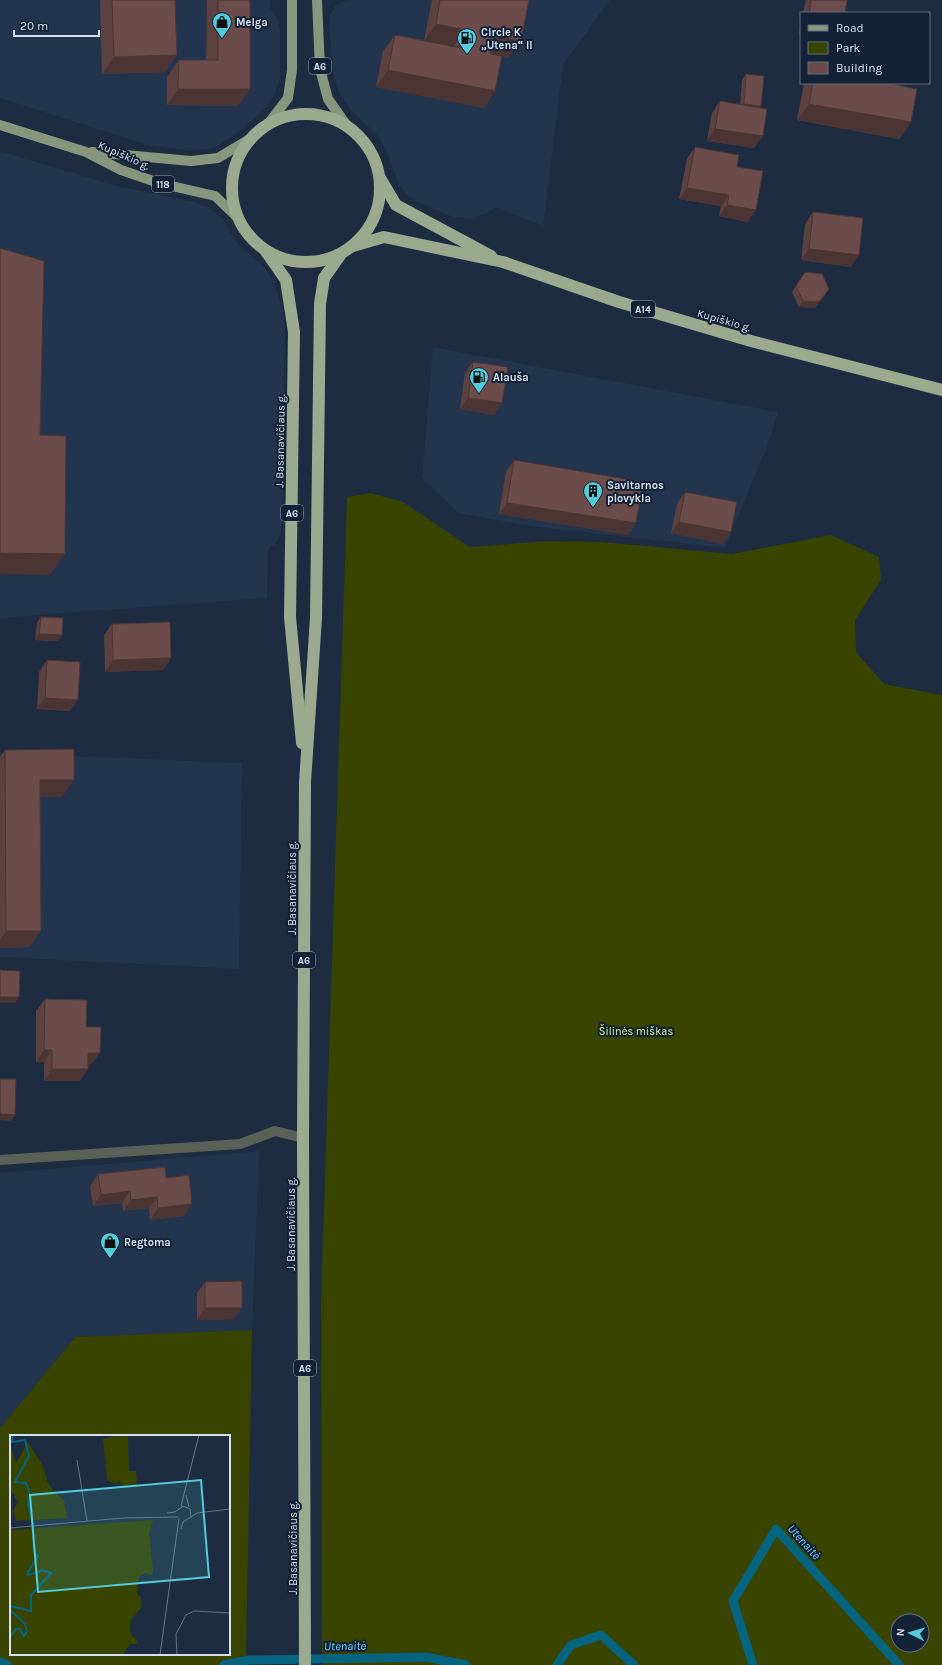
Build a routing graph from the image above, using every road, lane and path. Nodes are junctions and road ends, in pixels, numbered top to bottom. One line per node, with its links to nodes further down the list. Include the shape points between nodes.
1 (292, 0): 3 (main road, via 292,70 288,98)
2 (317, 0): 5 (main road, A6, via 320,69 328,99)
3 (268, 124): 5 (highway, via 287,116 308,113 329,116); 6 (highway)
4 (0, 125): 7 (main road, Kupiškio g. / 118)
5 (347, 126): 8 (highway, via 363,139 374,157)
6 (248, 140): 7 (main road, Kupiškio g. / 118, via 218,158 192,161); 9 (highway, via 238,158 232,178 232,198)
7 (86, 152): 9 (main road, Kupiškio g. / 118, via 122,170 158,183 215,196)
8 (380, 178): 10 (highway, via 380,197 375,215 366,232); 13 (highway, Kupiškio g. / A14, via 396,205)
9 (238, 218): 11 (highway, via 249,236)
10 (353, 246): 12 (highway); 13 (highway, Kupiškio g. / A14, via 384,237)
11 (265, 250): 12 (highway, via 283,259 302,262 322,260); 15 (highway, J. Basanavičiaus g. / A6, via 286,280 294,332 290,617)
12 (341, 254): 15 (highway, J. Basanavičiaus g. / A6, via 324,278 320,304 316,618)
13 (503, 262): 14 (highway, Kupiškio g. / A14, via 619,302 751,341)
14 (942, 390)
15 (305, 782): 16 (highway, J. Basanavičiaus g. / A6)
16 (303, 1138): 17 (street, via 275,1131 240,1144); 18 (highway, J. Basanavičiaus g. / A6)
17 (0, 1160)
18 (305, 1665)

